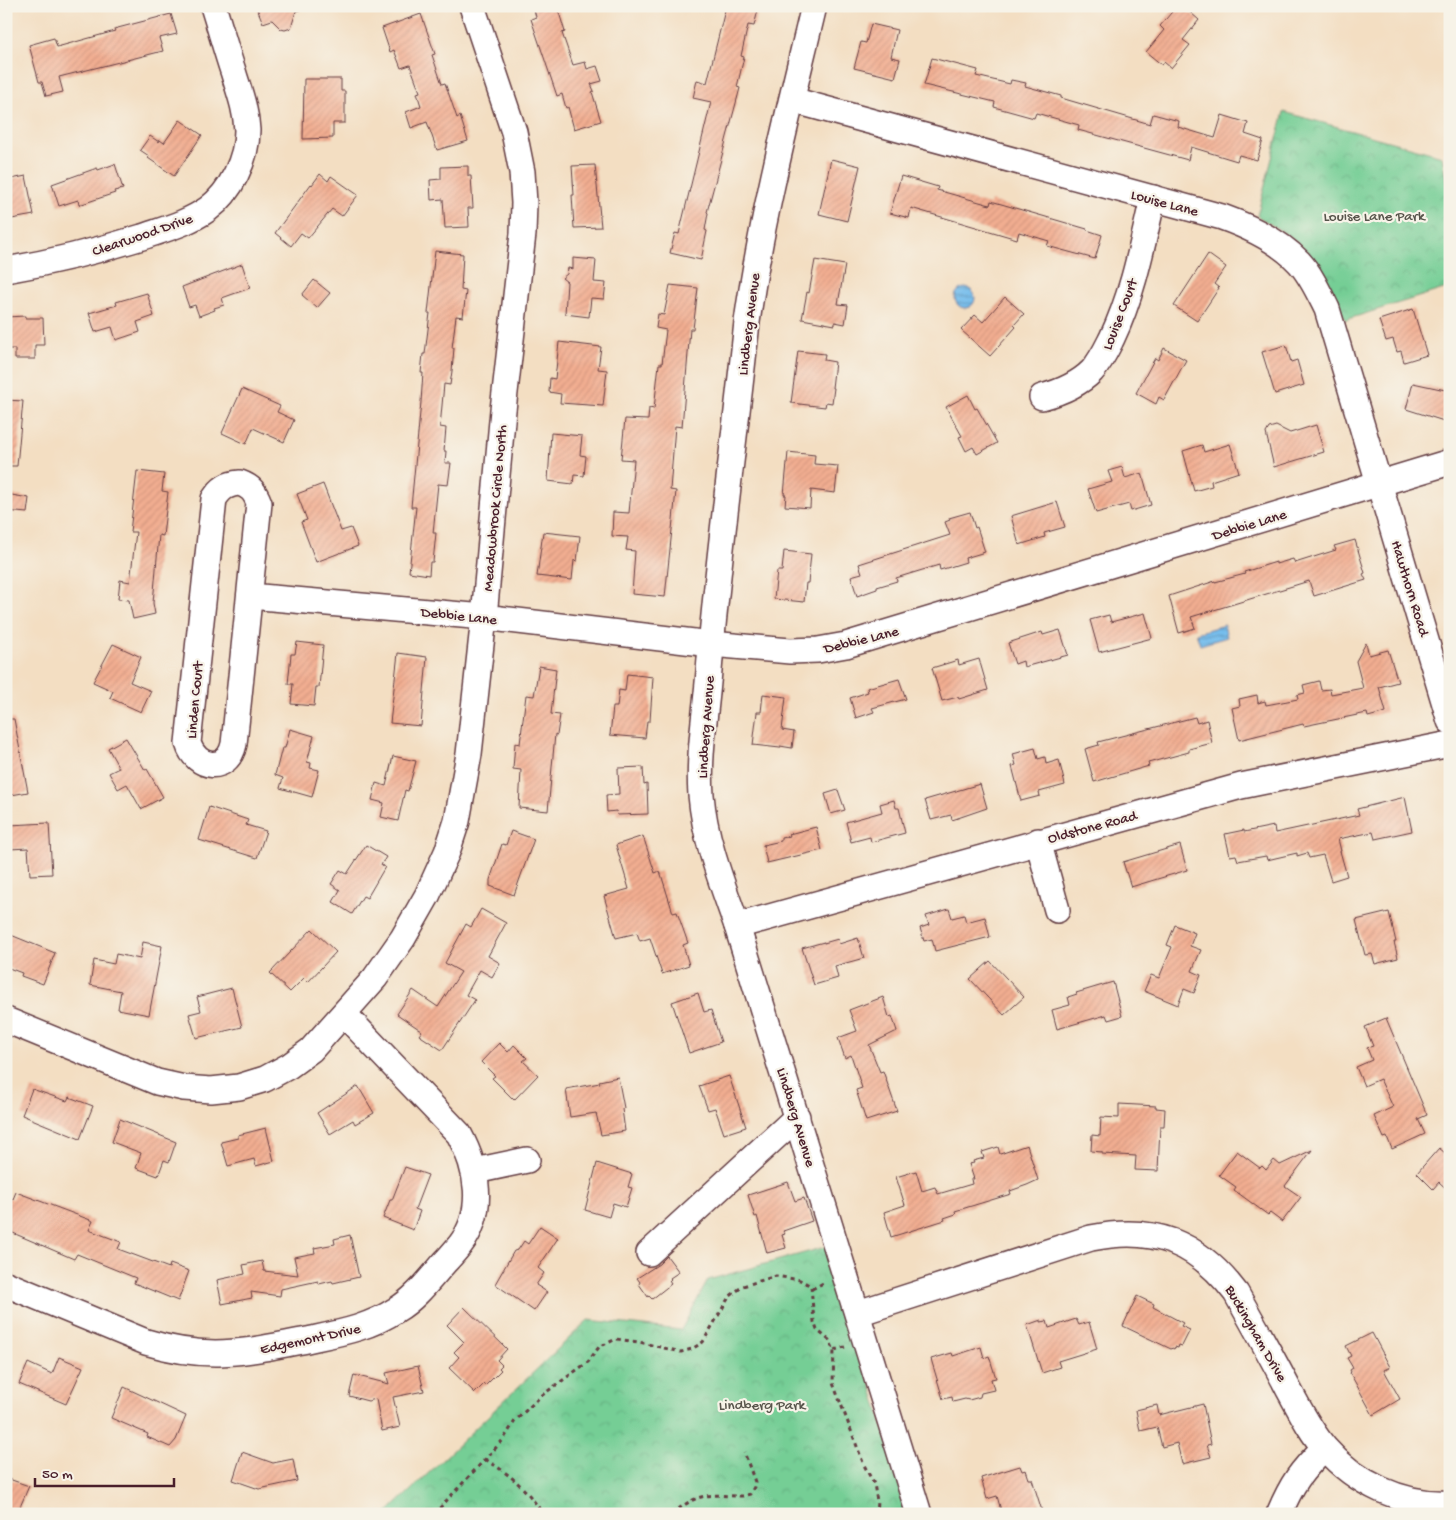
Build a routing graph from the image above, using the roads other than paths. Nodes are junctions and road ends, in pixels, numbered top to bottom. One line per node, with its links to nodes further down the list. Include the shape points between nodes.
1 (213, 6): 6 (street, Clearwood Drive, via 246,112 244,153 226,190 210,208 176,225 99,250)
2 (472, 6): 11 (street, Meadowbrook Circle North, via 514,132 524,203 524,234 503,410)
3 (814, 6): 4 (street, Lindberg Avenue)
4 (792, 100): 5 (street, Louise Lane); 12 (street, Lindberg Avenue, via 753,279)
5 (1153, 198): 7 (street, Louise Court, via 1130,294 1102,358 1076,384); 9 (street, Louise Lane, via 1251,227 1299,262 1327,308)
6 (6, 270)
7 (1042, 397)
8 (1450, 462): 9 (street, Debbie Lane)
9 (1380, 484): 12 (street, Debbie Lane, via 846,645 790,651); 13 (street, Hawthorn Road)
10 (250, 596): 10 (street, Linden Court, via 233,751 226,760 208,764 198,761 188,743 214,499 220,489 229,484 249,486 260,503); 11 (street, Debbie Lane)
11 (484, 617): 12 (street, Debbie Lane); 18 (street, Meadowbrook Circle North, via 469,754 457,821 427,896 403,938)
12 (711, 644): 17 (street, Lindberg Avenue, via 701,751 701,794 713,858)
13 (1450, 722)
14 (1450, 744): 15 (street, Oldstone Road, via 1241,786)
15 (1038, 841): 16 (street); 17 (street, Oldstone Road)
16 (1057, 910)
17 (737, 926): 20 (street, Lindberg Avenue)
18 (344, 1014): 19 (street, Meadowbrook Circle North, via 311,1050 290,1066 265,1079 211,1090 157,1082); 22 (street, Edgemont Drive, via 459,1134)
19 (6, 1020)
20 (797, 1117): 23 (street); 25 (street, Lindberg Avenue)
21 (527, 1160): 22 (street)
22 (475, 1170): 24 (street, Edgemont Drive, via 475,1210 461,1244 411,1300 381,1320 358,1329 250,1351 194,1353 146,1342)
23 (649, 1253)
24 (6, 1284)
25 (858, 1313): 26 (street, Buckingham Drive, via 1091,1238 1113,1233 1162,1237 1206,1259 1227,1281); 28 (street, Lindberg Avenue)
26 (1324, 1448): 27 (street, Buckingham Drive, via 1358,1477 1390,1494 1416,1501); 29 (street, via 1301,1472)
27 (1450, 1503)
28 (920, 1514)
29 (1279, 1514)

